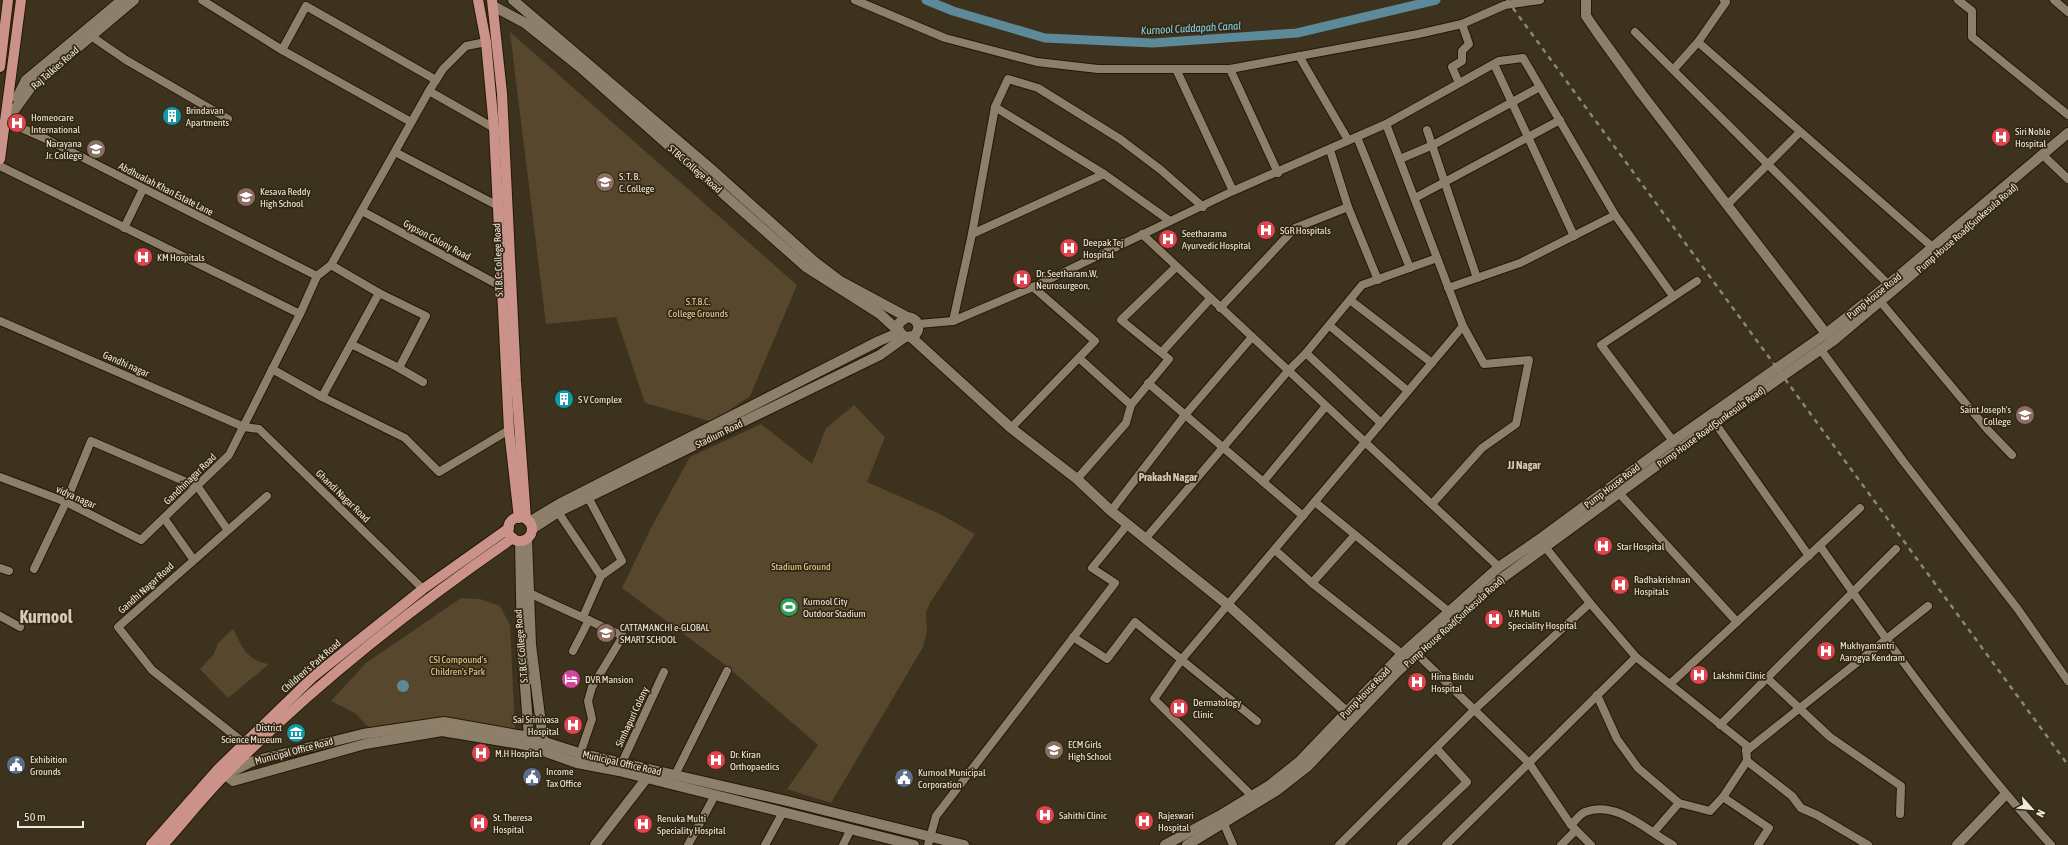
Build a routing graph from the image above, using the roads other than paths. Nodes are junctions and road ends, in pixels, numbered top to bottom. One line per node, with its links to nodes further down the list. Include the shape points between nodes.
1 (8, 0): 18 (main road)
2 (21, 0): 40 (main road)
3 (122, 0): 40 (street, Raj Talkies Road, via 26,80)
4 (134, 0): 20 (street, Raj Talkies Road)
5 (202, 0): 23 (street)
6 (513, 0): 96 (street, STBC College Road, via 710,168 815,262 840,281)
7 (855, 0): 27 (street, via 946,38 1037,62 1098,69)
8 (1540, 0): 17 (street, via 1505,5)
9 (1586, 0): 65 (street, via 1586,16 1597,32)
10 (1724, 0): 22 (street, via 1726,2)
11 (1958, 0): 36 (street, via 1972,11 1972,37)
12 (2054, 0): 15 (street)
13 (479, 1): 14 (main road); 21 (main road, S.T.B.C. College Road)
14 (492, 3): 102 (street, STBC College Road, via 525,23 580,67 806,267 880,314); 145 (main road, S.T.B.C. College Road, via 502,93)
15 (2068, 12)
16 (0, 13): 18 (main road)
17 (1462, 24): 24 (street); 31 (street, via 1469,44 1462,51 1462,61 1452,67)
18 (3, 32): 26 (main road)
19 (1635, 32): 29 (street)
20 (91, 36): 37 (street, via 126,60); 40 (street, Raj Talkies Road, via 31,87)
21 (486, 42): 30 (street, via 466,46 443,69); 42 (main road, S.T.B.C. College Road)
22 (1698, 42): 29 (street); 44 (street)
23 (282, 50): 30 (street, via 306,6); 39 (street)
24 (1299, 56): 28 (street); 48 (street)
25 (1494, 64): 31 (street); 32 (street, via 1523,58); 34 (street)
26 (0, 67)
27 (1176, 68): 28 (street); 63 (street)
28 (1230, 69): 58 (street)
29 (1674, 69): 56 (street)
30 (436, 80): 33 (street)
31 (1459, 83): 41 (street)
32 (1540, 87): 34 (street); 38 (street)
33 (429, 91): 39 (street); 42 (street)
34 (1512, 102): 47 (street); 50 (street)
35 (995, 107): 59 (street); 67 (street, via 1008,79 1038,88 1120,139); 73 (street)
36 (2068, 115)
37 (228, 119)
38 (1560, 120): 47 (street); 70 (street)
39 (411, 122): 52 (street)
40 (5, 123): 53 (main road); 62 (street, Abdhualah Khan Estate Lane, via 46,139)
41 (1386, 124): 46 (street); 54 (street)
42 (494, 128): 66 (main road, S.T.B.C. College Road)
43 (1427, 130): 50 (street)
44 (1800, 132): 56 (street); 76 (street)
45 (2068, 133): 76 (street)
46 (1357, 137): 48 (street); 80 (street)
47 (1528, 137): 61 (street); 75 (street)
48 (1348, 140): 51 (street)
49 (2068, 141): 55 (street, Pump House Road(Sunkesula Road))
50 (1433, 145): 54 (street); 61 (street)
51 (1330, 150): 58 (street); 68 (street)
52 (395, 152): 66 (street); 69 (street)
53 (0, 159)
54 (1400, 159): 64 (street)
55 (2047, 159): 60 (street); 76 (street, Pump House Road(Sunkesula Road))
56 (1770, 164): 65 (street); 87 (street)
57 (0, 166): 72 (street)
58 (1278, 173): 63 (street)
59 (1104, 174): 71 (street); 73 (street)
60 (2068, 179)
61 (1445, 181): 64 (street); 82 (street)
62 (143, 189): 72 (street); 81 (street, Abdhualah Khan Estate Lane)
63 (1233, 191): 67 (street)
64 (1415, 198): 77 (street)
65 (1727, 205): 104 (street)
66 (498, 206): 85 (main road, S.T.B.C. College Road)
67 (1203, 206): 71 (street)
68 (1348, 207): 83 (street); 94 (street, via 1295,228)
69 (362, 211): 78 (street); 85 (street, Gypson Colony Road)
70 (1615, 214): 75 (street); 90 (street)
71 (1170, 221): 74 (street)
72 (124, 228): 95 (street)
73 (972, 234): 98 (street)
74 (1142, 234): 79 (street); 86 (street)
75 (1574, 236): 82 (street, via 1520,262)
76 (1935, 250): 87 (street, Pump House Road(Sunkesula Road))
77 (1437, 258): 80 (street); 88 (street)
78 (332, 265): 81 (street); 89 (street)
79 (1176, 267): 91 (street); 107 (street, via 1121,320)
80 (1410, 268): 83 (street)
81 (317, 276): 95 (street)
82 (1477, 278): 88 (street)
83 (1378, 280): 92 (street, via 1362,285)
84 (1697, 281): 90 (street)
85 (502, 287): 125 (main road, S.T.B.C. College Road)
86 (1033, 287): 98 (street); 109 (street, via 1095,341)
87 (1892, 287): 93 (street, Pump House Road(Sunkesula Road)); 104 (street, Pump House Road)
88 (1448, 288): 101 (street)
89 (379, 293): 105 (street); 111 (street, via 426,316)
90 (1673, 296): 127 (street, via 1600,345)
91 (1210, 299): 94 (street); 107 (street)
92 (1350, 300): 100 (street); 110 (street)
93 (1880, 301): 104 (street, Pump House Road(Sunkesula Road)); 129 (street, via 1987,429)
94 (1220, 308): 103 (street)
95 (300, 314): 112 (street)
96 (907, 317): 99 (street, via 914,318); 102 (street, via 899,323)
97 (0, 321): 123 (street, Gandhi nagar)
98 (953, 321): 99 (street)
99 (918, 324): 102 (street, via 918,330)
100 (1330, 326): 108 (street); 116 (street)
101 (1463, 326): 110 (street); 139 (street, via 1484,364 1529,360 1516,424 1482,448)
102 (903, 334): 124 (street, STBC College Road); 136 (street, Stadium Road, via 880,355); 145 (street, Stadium Road, via 879,341)
103 (1252, 337): 113 (street); 120 (street)
104 (1830, 337): 106 (street, Pump House Road(Sunkesula Road)); 127 (street, Pump House Road)
105 (351, 344): 111 (street); 117 (street)
106 (1820, 350): 122 (street, Pump House Road(Sunkesula Road)); 188 (street, via 2017,608)
107 (1162, 352): 115 (street, via 1169,359)
108 (1306, 354): 113 (street); 121 (street)
109 (1079, 358): 118 (street); 124 (street)
110 (1432, 363): 116 (street)
111 (399, 368): 114 (street)
112 (272, 369): 117 (street); 123 (street)
113 (1288, 371): 119 (street); 128 (street)
114 (423, 382)
115 (1148, 383): 118 (street); 120 (street)
116 (1408, 392): 121 (street)
117 (322, 397): 125 (street, via 405,438 439,472)
118 (1131, 405): 131 (street, via 1126,423)
119 (1326, 406): 126 (street); 132 (street)
120 (1185, 415): 128 (street); 141 (street)
121 (1381, 423): 126 (street)
122 (1715, 423): 127 (street, Pump House Road(Sunkesula Road)); 157 (street)
123 (244, 427): 133 (street, Gandhinagar Road, via 229,455); 165 (street, Ghandi Nagar Road, via 260,429)
124 (1011, 428): 131 (street, STBC College Road)
125 (509, 430): 145 (main road, S.T.B.C. College Road)
126 (1365, 442): 138 (street); 139 (street)
127 (1676, 445): 134 (street, Pump House Road(Sunkesula Road)); 159 (street, Pump House Road)
128 (1223, 447): 132 (street); 150 (street)
129 (2012, 455)
130 (0, 477): 137 (street, vidya nagar)
131 (1077, 479): 141 (street, STBC College Road)
132 (1263, 482): 143 (street)
133 (198, 487): 137 (street, via 91,441); 144 (street, Gandhinagar Road); 148 (street)
134 (1619, 493): 154 (street, Pump House Road(Sunkesula Road)); 174 (street)
135 (267, 496): 148 (street, Gandhi Nagar Road)
136 (588, 497): 142 (street, Stadium Road); 163 (street, via 622,561)
137 (66, 502): 151 (street, vidya nagar); 161 (street)
138 (1315, 502): 143 (street); 149 (street)
139 (1432, 504): 159 (street)
140 (1860, 508): 153 (street)
141 (1111, 511): 146 (street, STBC College Road)
142 (558, 512): 145 (street, Stadium Road); 163 (street)
143 (1303, 516): 156 (street)
144 (164, 518): 151 (street, Gandhinagar Road); 158 (street)
145 (527, 522): 147 (main road, Children's Park Road, via 512,521); 152 (main road)
146 (1128, 524): 150 (street, STBC College Road); 176 (street, via 1092,568 1115,583)
147 (509, 528): 152 (main road); 165 (main road, Children's Park Road)
148 (227, 530): 158 (street, Gandhi Nagar Road)
149 (1356, 536): 164 (street); 171 (street)
150 (1146, 538): 169 (street, STBC College Road)
151 (141, 540)
152 (520, 540): 166 (street, S.T.B.C. College Road); 187 (street); 206 (main road, Children's Park Road, via 441,588 322,683)
153 (1820, 546): 157 (street); 167 (street)
154 (1546, 548): 168 (street); 180 (street, Pump House Road(Sunkesula Road), via 1501,579)
155 (1896, 549): 167 (street)
156 (1275, 550): 164 (street); 169 (street)
157 (1810, 556): 174 (street)
158 (193, 560): 198 (street, Gandhi Nagar Road, via 118,627 152,670)
159 (1499, 567): 171 (street, Pump House Road)
160 (0, 568): 162 (street)
161 (34, 569)
162 (9, 571)
163 (601, 576): 173 (street)
164 (1312, 583): 179 (street)
165 (423, 589): 198 (main road, Children's Park Road, via 314,676)
166 (529, 592): 173 (street); 185 (street, S.T.B.C. College Road)
167 (1852, 592): 177 (street); 186 (street)
168 (1590, 603): 181 (street); 192 (street)
169 (1228, 605): 182 (street); 193 (street, STBC College Road)
170 (1928, 606): 177 (street)
171 (1448, 611): 179 (street, Pump House Road)
172 (0, 616): 175 (street)
173 (586, 618): 178 (street); 202 (street, via 624,636 592,687 588,701 592,719)
174 (1737, 622): 189 (street)
175 (20, 627)
176 (1074, 637): 182 (street, via 1107,659 1135,622); 220 (street, via 936,816)
177 (1886, 640): 191 (street); 209 (street)
178 (573, 651)
179 (1402, 654): 180 (street); 193 (street, Pump House Road)
180 (1417, 654): 192 (street); 193 (street, Pump House Road(Sunkesula Road))
181 (1636, 657): 189 (street); 190 (street)
182 (1182, 659): 194 (street); 210 (street, via 1154,699)
183 (727, 671): 207 (street)
184 (664, 672): 205 (street, Simhapuri Colony)
185 (535, 678): 187 (street); 196 (street, S.T.B.C. College Road)
186 (1767, 678): 191 (street); 195 (street)
187 (524, 680): 197 (street)
188 (2068, 682)
189 (1670, 684): 195 (street)
190 (1597, 695): 204 (street); 213 (street, via 1617,738 1638,768)
191 (1800, 709): 201 (street); 215 (street, via 1830,737 1901,786)
192 (1474, 710): 199 (street); 204 (street)
193 (1350, 716): 210 (street, Pump House Road, via 1300,761); 216 (street, Pump House Road(Sunkesula Road), via 1308,766 1276,791)
194 (1257, 721)
195 (1720, 725): 201 (street, via 1746,745)
196 (543, 740): 197 (street, Municipal Office Road); 200 (street, S.T.B.C. College Road); 202 (street, Municipal Office Road)
197 (527, 741): 200 (street, Municipal Office Road); 206 (street, Municipal Office Road, via 444,722 363,734 264,758)
198 (244, 743): 206 (main road, Children's Park Road)
199 (1437, 749): 232 (street); 233 (street, via 1467,782)
200 (539, 751): 202 (street, Municipal Office Road)
201 (1746, 751): 203 (street)
202 (578, 758): 205 (street, Municipal Office Road)
203 (1747, 761): 211 (street); 239 (street, via 1792,796 1801,808)
204 (1529, 763): 217 (street); 234 (street)
205 (621, 767): 207 (street, Municipal Office Road); 208 (street, Municipal Office Road)
206 (222, 772): 221 (main road, Children's Park Road); 222 (main road, Children's Park Road)
207 (675, 775): 220 (street, Municipal Office Road)
208 (646, 779): 212 (street, Municipal Office Road); 223 (street)
209 (2006, 795): 240 (street); 241 (street)
210 (1252, 796): 229 (street, Pump House Road)
211 (1723, 796): 213 (street, via 1710,811); 238 (street, via 1769,828)
212 (714, 797): 214 (street, Municipal Office Road); 224 (street)
213 (1680, 803): 219 (street)
214 (783, 812): 218 (street, Municipal Office Road); 225 (street)
215 (1900, 814)
216 (1224, 824): 230 (street, Pump House Road(Sunkesula Road)); 231 (street)
217 (1574, 828): 219 (street, via 1584,812 1606,809 1638,822); 235 (street); 236 (street)
218 (851, 830): 226 (street); 227 (street, Municipal Office Road)
219 (1654, 832): 237 (street)
220 (929, 841): 228 (street, Municipal Office Road)
221 (151, 845)
222 (163, 845)
223 (595, 845)
224 (688, 845)
225 (765, 845)
226 (843, 845)
227 (914, 845)
228 (964, 845)
229 (1165, 845)
230 (1187, 845)
231 (1233, 845)
232 (1339, 845)
233 (1401, 845)
234 (1446, 845)
235 (1560, 845)
236 (1591, 845)
237 (1673, 845)
238 (1758, 845)
239 (1868, 845)
240 (1957, 845)
241 (2051, 845)

